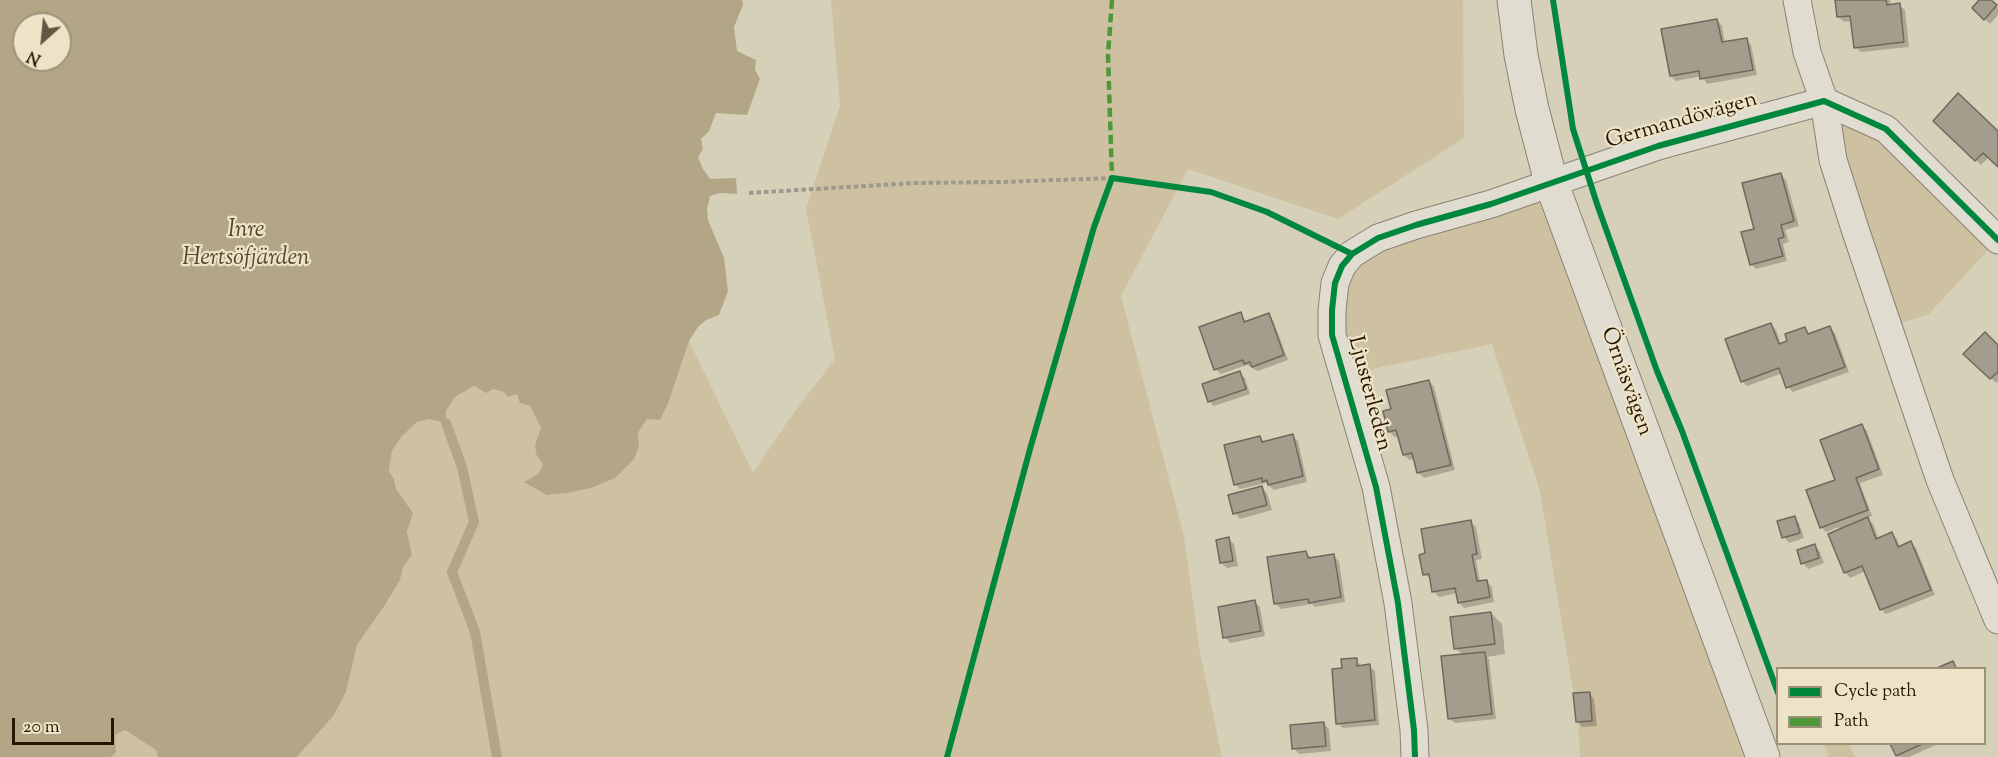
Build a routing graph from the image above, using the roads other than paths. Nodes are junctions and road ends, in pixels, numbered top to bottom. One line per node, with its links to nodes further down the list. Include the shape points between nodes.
1 (1514, 0): 4 (street, Örnäsvägen, via 1521,55)
2 (1797, 0): 3 (street, via 1807,52)
3 (1824, 101): 4 (street, Germandövägen, via 1658,146); 5 (street, via 1886,129); 6 (street, via 1833,160 1856,232 1940,480)
4 (1551, 182): 7 (street, Ljusterleden, via 1378,238 1352,254 1335,283 1332,335 1376,487 1398,603); 8 (street, Örnäsvägen)
5 (1998, 240)
6 (1998, 620)
7 (1415, 757)
8 (1763, 757)

